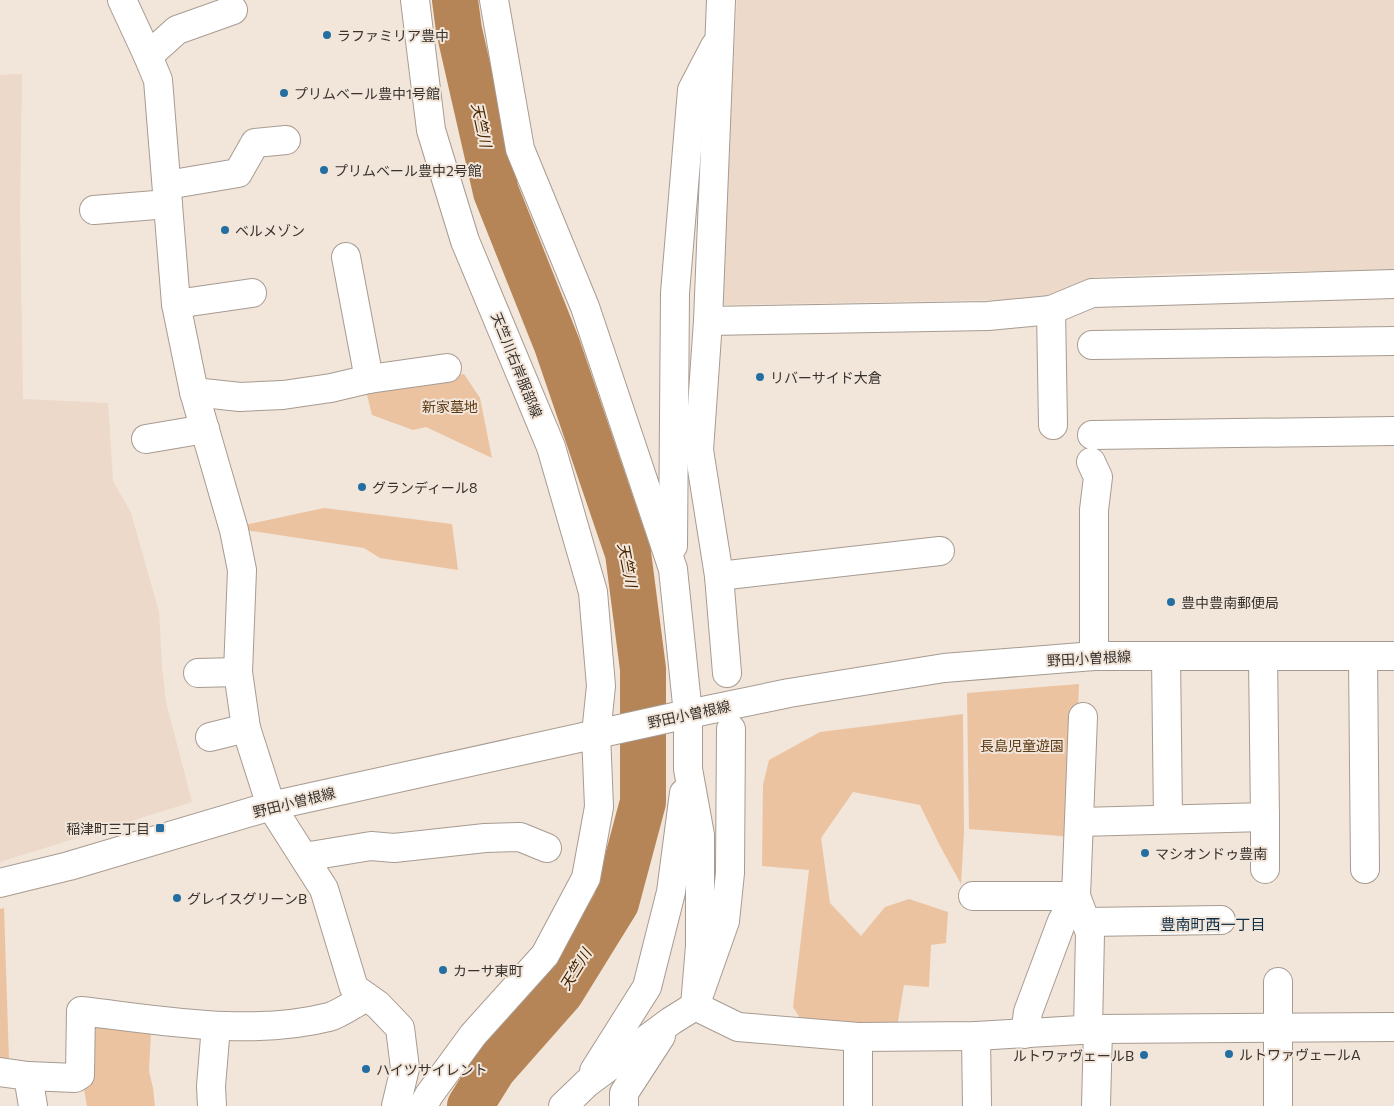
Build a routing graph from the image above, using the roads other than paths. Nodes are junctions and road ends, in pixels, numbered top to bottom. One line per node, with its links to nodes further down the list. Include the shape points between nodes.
1 (122, 0): 7 (street)
2 (414, 0): 43 (street, 天竺川右岸服部線, via 431,130 465,240 551,447 593,592)
3 (494, 0): 29 (street, via 520,149 585,307)
4 (721, 0): 6 (street)
5 (233, 10): 7 (street, via 177,30)
6 (718, 38): 16 (street); 29 (street, via 692,90 674,293)
7 (148, 56): 9 (street, via 158,80)
8 (286, 140): 9 (street, via 255,143 238,173)
9 (167, 194): 10 (street); 14 (street)
10 (94, 210)
11 (346, 257): 20 (street)
12 (1394, 284): 15 (street, via 1092,293)
13 (252, 292): 14 (street)
14 (176, 304): 21 (street)
15 (1050, 310): 16 (street, via 988,316); 22 (street)
16 (708, 321): 30 (street, via 699,450)
17 (1394, 341): 18 (street)
18 (1092, 345)
19 (447, 368): 20 (street)
20 (369, 379): 21 (street, via 283,395 240,397)
21 (194, 392): 23 (street)
22 (1053, 426)
23 (205, 429): 26 (street); 36 (street, via 242,570)
24 (1394, 431): 25 (street)
25 (1092, 435)
26 (146, 439)
27 (1091, 462): 31 (street, via 1098,477 1094,510)
28 (940, 552): 30 (street, via 857,572)
29 (674, 569): 39 (street)
30 (718, 576): 38 (street)
31 (1094, 656): 32 (street, 野田小曽根線); 39 (street, 野田小曽根線, via 944,668)
32 (1166, 656): 33 (street, 野田小曽根線); 48 (street)
33 (1263, 656): 34 (street, 野田小曽根線); 47 (street)
34 (1363, 656): 35 (street, 野田小曽根線); 53 (street)
35 (1394, 656)
36 (238, 672): 37 (street); 41 (street)
37 (198, 673)
38 (727, 673)
39 (681, 715): 43 (street, 野田小曽根線); 45 (street)
40 (1083, 717): 49 (street)
41 (246, 728): 44 (street); 46 (street)
42 (731, 729): 61 (street, via 730,873 725,921)
43 (604, 732): 46 (street, 野田小曽根線); 76 (street, 天竺川右岸服部線, via 599,807 586,878 545,955 472,1035 428,1095)
44 (210, 737)
45 (688, 769): 61 (street, via 700,834 700,946); 72 (street, via 671,892 647,987)
46 (271, 806): 51 (street); 54 (street, 野田小曽根線)
47 (1265, 817): 48 (street); 52 (street)
48 (1168, 820): 49 (street)
49 (1080, 822): 56 (street)
50 (547, 848): 51 (street, via 520,837 485,838 394,848 371,846)
51 (304, 857): 60 (street, via 324,889 354,988)
52 (1265, 868)
53 (1365, 868)
54 (0, 883)
55 (974, 896): 56 (street)
56 (1076, 896): 58 (street); 67 (street, via 1062,921 1028,1012)
57 (1221, 920): 58 (street)
58 (1088, 928): 66 (street)
59 (1278, 982): 65 (street)
60 (366, 997): 63 (street, via 331,1016 285,1025); 75 (street, via 400,1028 405,1068)
61 (696, 1006): 62 (street); 69 (street, via 738,1027)
62 (671, 1021): 72 (street); 78 (street, via 624,1093)
63 (216, 1026): 71 (street, via 81,1011 80,1074 75,1078); 74 (street)
64 (1394, 1027): 65 (street)
65 (1278, 1029): 66 (street); 82 (street)
66 (1093, 1030): 67 (street); 81 (street)
67 (1025, 1034): 68 (street)
68 (976, 1036): 69 (street); 80 (street)
69 (858, 1037): 79 (street)
70 (0, 1072): 71 (street)
71 (28, 1076): 73 (street)
72 (587, 1083): 77 (street)
73 (33, 1106)
74 (212, 1106)
75 (396, 1106)
76 (424, 1106)
77 (563, 1106)
78 (624, 1106)
79 (858, 1106)
80 (977, 1106)
81 (1096, 1106)
82 (1278, 1106)

